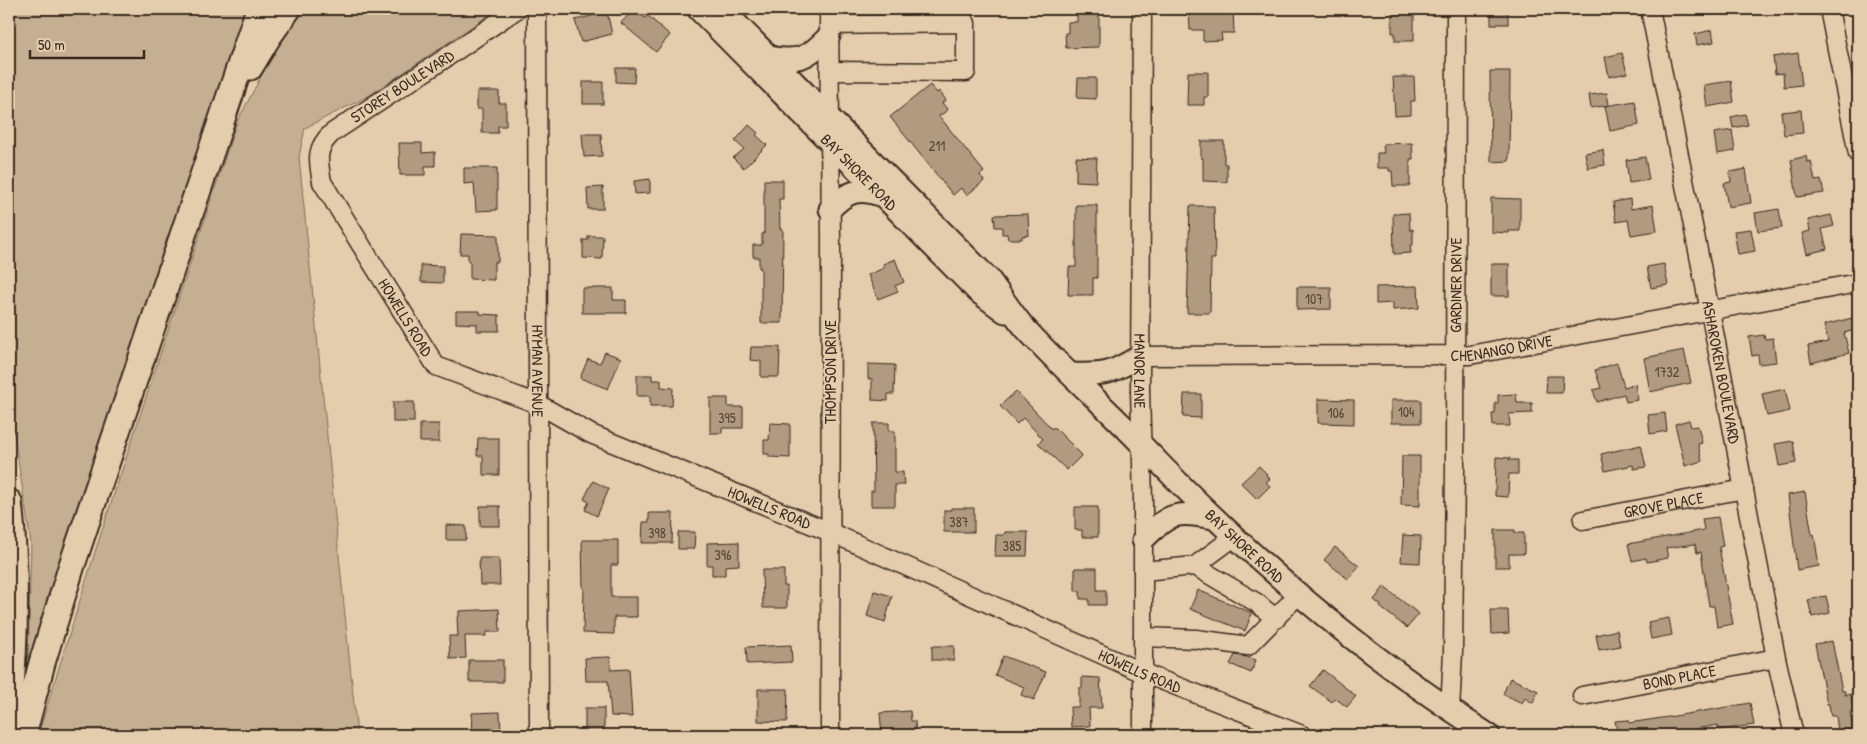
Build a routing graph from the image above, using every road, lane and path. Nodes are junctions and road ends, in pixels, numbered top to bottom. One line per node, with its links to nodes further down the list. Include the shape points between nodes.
1 (259, 9): 17 (highway)
2 (288, 9): 17 (highway, via 268,37)
3 (517, 9): 21 (street, STOREY BOULEVARD, via 332,133 319,150)
4 (537, 9): 30 (street, HYMAN AVENUE)
5 (698, 9): 19 (main road, BAY SHORE ROAD)
6 (722, 9): 15 (main road, BAY SHORE ROAD)
7 (1142, 9): 28 (street, MANOR LANE)
8 (1456, 9): 27 (street, GARDINER DRIVE)
9 (1650, 9): 25 (street, ASHAROKEN BOULEVARD)
10 (1829, 9): 20 (street)
11 (920, 16): 12 (street); 13 (street)
12 (959, 16): 16 (street, via 966,23 966,72)
13 (871, 19): 14 (street)
14 (829, 23): 15 (main road, via 812,52 802,58); 16 (street, THOMPSON DRIVE)
15 (770, 57): 18 (main road, BAY SHORE ROAD)
16 (830, 71): 18 (street, THOMPSON DRIVE)
17 (222, 118): 49 (highway, via 68,576)
18 (830, 118): 19 (street, THOMPSON DRIVE); 26 (main road, BAY SHORE ROAD, via 989,279)
19 (830, 142): 22 (main road, BAY SHORE ROAD); 23 (street, THOMPSON DRIVE)
20 (1858, 154)
21 (322, 182): 30 (street, HOWELLS ROAD, via 436,366)
22 (882, 196): 23 (main road, via 858,191 844,196); 26 (main road, BAY SHORE ROAD, via 978,292)
23 (830, 209): 36 (street, THOMPSON DRIVE)
24 (1858, 283): 25 (street, CHENANGO DRIVE)
25 (1710, 311): 27 (street, CHENANGO DRIVE, via 1470,355); 32 (street, ASHAROKEN BOULEVARD)
26 (1025, 327): 29 (main road, BAY SHORE ROAD)
27 (1455, 355): 28 (street, CHENANGO DRIVE); 48 (street, GARDINER DRIVE)
28 (1140, 356): 29 (main road, via 1111,373); 31 (street, MANOR LANE)
29 (1071, 374): 31 (main road, BAY SHORE ROAD)
30 (538, 404): 36 (street, HOWELLS ROAD, via 591,434); 50 (street, HYMAN AVENUE)
31 (1142, 444): 34 (main road, BAY SHORE ROAD); 38 (street, MANOR LANE)
32 (1744, 489): 35 (street, GROVE PLACE); 44 (street, ASHAROKEN BOULEVARD)
33 (9, 502): 47 (highway, via 15,605)
34 (1214, 518): 37 (main road, BAY SHORE ROAD); 38 (main road, via 1172,515)
35 (1583, 520)
36 (830, 532): 45 (street, HOWELLS ROAD); 51 (street, THOMPSON DRIVE)
37 (1234, 537): 39 (street); 41 (main road, BAY SHORE ROAD)
38 (1143, 540): 40 (street, MANOR LANE)
39 (1195, 566): 40 (street); 42 (street, via 1257,603)
40 (1143, 571): 43 (street, MANOR LANE)
41 (1298, 596): 42 (street); 48 (main road, BAY SHORE ROAD)
42 (1276, 619): 43 (street, via 1248,646 1196,639)
43 (1143, 637): 45 (street, MANOR LANE)
44 (1776, 658): 46 (street, BOND PLACE); 55 (street, ASHAROKEN BOULEVARD)
45 (1143, 673): 52 (street, MANOR LANE); 53 (street, HOWELLS ROAD)
46 (1582, 696)
47 (9, 708)
48 (1450, 711): 54 (main road, BAY SHORE ROAD)
49 (23, 735)
50 (539, 735)
51 (830, 735)
52 (1143, 735)
53 (1302, 735)
54 (1488, 735)
55 (1794, 735)

